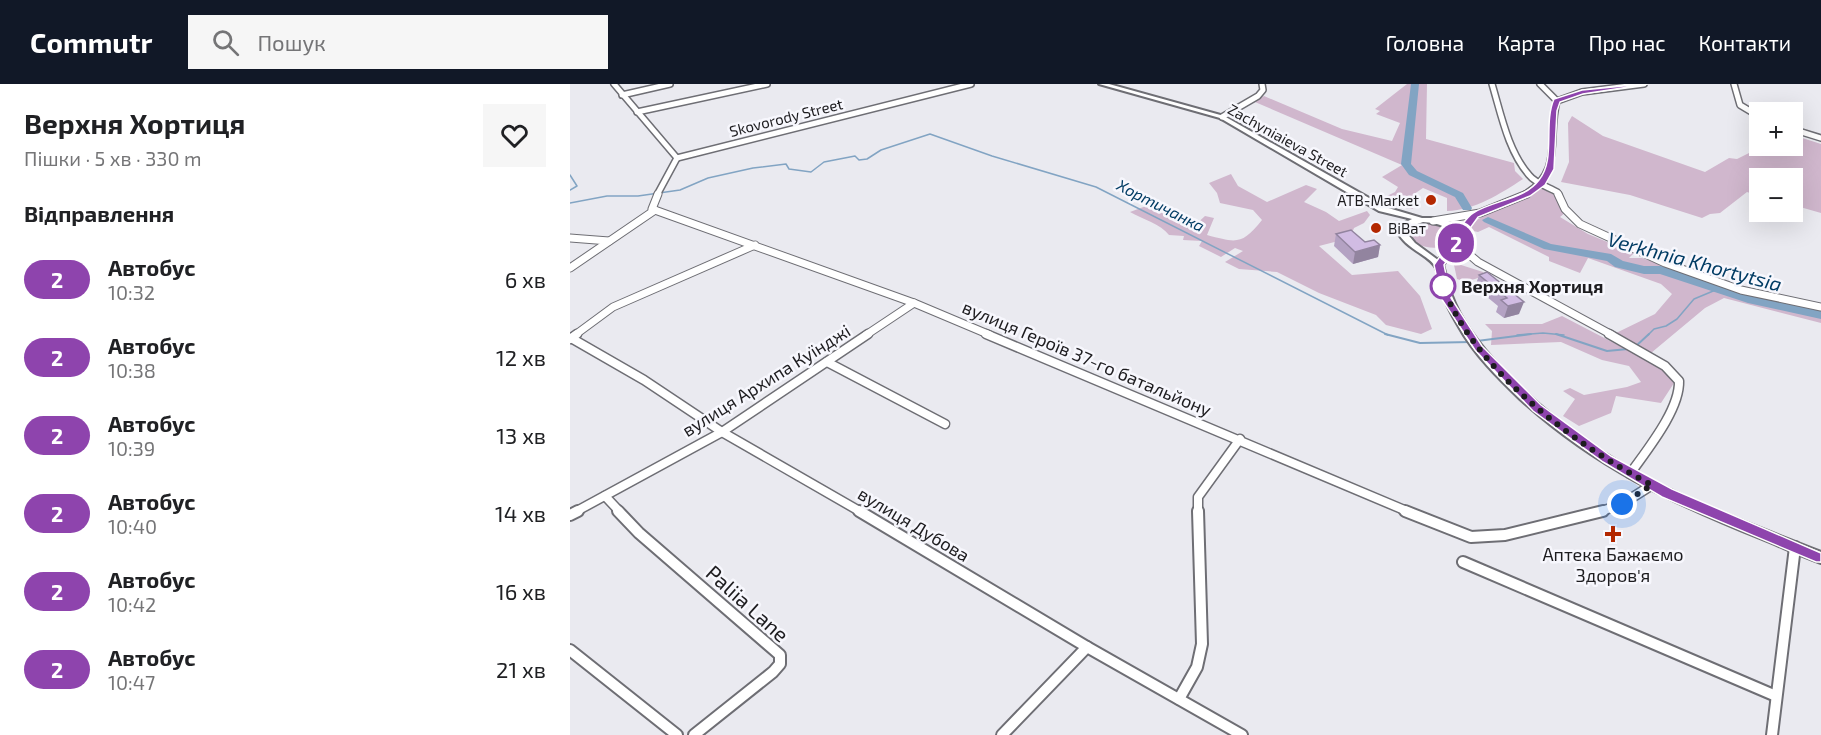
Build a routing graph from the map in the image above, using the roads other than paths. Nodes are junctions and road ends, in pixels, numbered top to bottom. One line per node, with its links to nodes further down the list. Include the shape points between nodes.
1 (614, 84): 12 (street)
2 (670, 84): 12 (street)
3 (767, 84): 15 (street)
4 (971, 84): 19 (street, Skovorody Street)
5 (1102, 84): 16 (main road, Zachyniaieva Street)
6 (1262, 84): 16 (street, via 1258,96)
7 (1492, 84): 20 (street, via 1514,154 1528,174)
8 (1540, 84): 13 (street)
9 (1644, 84): 11 (street)
10 (1734, 84): 14 (street, via 1740,105)
11 (1612, 86): 13 (street)
12 (622, 95): 15 (street)
13 (1557, 101): 20 (street, via 1550,169)
14 (1749, 110)
15 (637, 112): 19 (street)
16 (1222, 117): 21 (main road, Zachyniaieva Street)
17 (1803, 132): 18 (street)
18 (1821, 138)
19 (677, 158): 22 (street, via 651,207)
20 (1542, 183): 23 (street, via 1527,194); 35 (street, via 1557,192 1574,219 1605,237 1741,290)
21 (1382, 209): 24 (main road, Zachyniaieva Street); 26 (main road)
22 (655, 210): 28 (street); 30 (street, вулиця Героїв 37-го батальйону)
23 (1474, 215): 25 (street); 29 (street)
24 (1422, 220): 25 (main road, Zachyniaieva Street); 26 (main road, via 1407,223)
25 (1433, 221): 29 (main road, via 1453,229)
26 (1401, 234): 31 (main road)
27 (570, 238): 28 (street)
28 (609, 241): 33 (street)
29 (1457, 241): 31 (main road, via 1438,250); 32 (main road); 41 (street, via 1478,262 1627,343 1668,368 1679,380 1680,390 1659,432)
30 (755, 245): 34 (street, вулиця Героїв 37-го батальйону); 36 (street, via 613,307)
31 (1414, 246): 32 (main road)
32 (1439, 265): 41 (main road, via 1446,298 1479,348 1537,408)
33 (570, 268)
34 (914, 303): 37 (street, вулиця Архипа Куїнджі); 40 (street, вулиця Героїв 37-го батальйону)
35 (1821, 307)
36 (571, 338): 39 (street, вулиця Дубова)
37 (827, 362): 38 (street); 39 (street, вулиця Архипа Куїнджі)
38 (945, 424)
39 (722, 432): 43 (street, вулиця Архипа Куїнджі); 48 (street, вулиця Дубова)
40 (1240, 439): 42 (street, вулиця Героїв 37-го батальйону, via 1471,537 1505,535 1590,515 1622,504); 51 (street, via 1198,497 1202,644 1197,667)
41 (1630, 474): 42 (main road)
42 (1652, 485): 45 (main road)
43 (605, 496): 44 (street, вулиця Архипа Куїнджі); 53 (street, Paliia Lane, via 639,533 781,656 770,675)
44 (570, 515)
45 (1795, 547): 46 (main road); 50 (street)
46 (1821, 558)
47 (1463, 562): 50 (street)
48 (1087, 647): 51 (street, вулиця Дубова); 54 (street)
49 (570, 650): 52 (street)
50 (1776, 696): 56 (street)
51 (1179, 699): 55 (street, вулиця Дубова)
52 (677, 735)
53 (694, 735)
54 (1002, 735)
55 (1242, 735)
56 (1772, 735)

